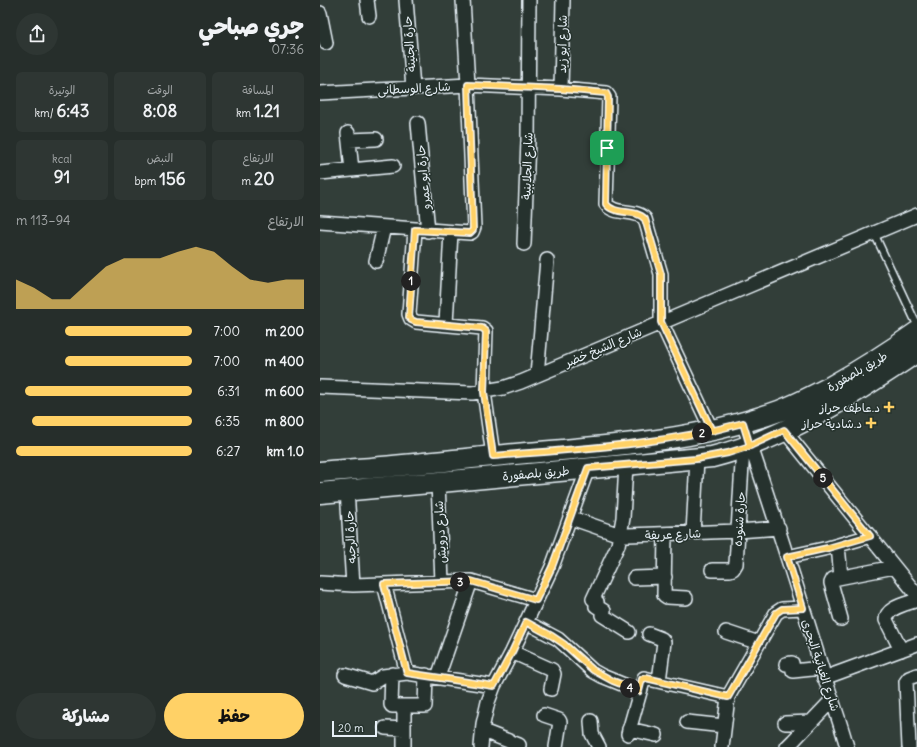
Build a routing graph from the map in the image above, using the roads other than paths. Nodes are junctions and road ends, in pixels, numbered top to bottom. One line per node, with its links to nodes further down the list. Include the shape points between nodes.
1 (367, 0): 7 (street)
2 (406, 0): 10 (street, حارة الجنينة)
3 (463, 0): 9 (street)
4 (529, 0): 11 (street, شارع الجلابنية)
5 (563, 0): 12 (street, شارع ابو زيد)
6 (320, 13): 8 (street)
7 (369, 16)
8 (326, 43)
9 (468, 85): 10 (street, شارع الوسطانى); 11 (street, شارع الوسطانى); 23 (street, via 474,227 470,233)
10 (412, 88): 13 (street, شارع الوسطانى)
11 (529, 88): 12 (street, شارع الوسطانى); 25 (street, شارع الجلابنية)
12 (561, 89): 28 (street, شارع الوسطانى, via 604,92 608,95 606,204 612,209 638,214 645,219 661,274)
13 (320, 93)
14 (418, 123): 22 (street, حارة ابو عمرو)
15 (376, 139): 17 (street, via 349,136)
16 (393, 166): 17 (street)
17 (352, 170): 18 (street)
18 (320, 173)
19 (917, 215): 24 (street, شارع الشيخ خضر)
20 (320, 222): 21 (street)
21 (384, 227): 22 (street); 27 (street)
22 (421, 230): 23 (street); 29 (street, حارة ابو عمرو, via 409,317 416,322)
23 (450, 232): 29 (street)
24 (874, 233): 28 (street, شارع الشيخ خضر); 30 (lane)
25 (524, 244)
26 (547, 260): 33 (street)
27 (376, 261)
28 (661, 322): 33 (street, شارع الشيخ خضر); 38 (street, شارع الوسطانى)
29 (446, 324): 35 (street, via 485,329)
30 (917, 325)
31 (917, 332): 36 (main road, طريق بلصفورة, via 890,352 813,396 778,412)
32 (917, 352): 37 (main road, طريق بلصفورة, via 866,386)
33 (537, 375): 35 (street, شارع الشيخ خضر)
34 (320, 387): 35 (street, شارع الشيخ خضر)
35 (484, 392): 40 (street)
36 (743, 423): 38 (main road, طريق بلصفورة); 39 (street, شارع الغياتية البحرى)
37 (784, 430): 39 (main road, طريق بلصفورة); 54 (street)
38 (712, 431): 40 (main road, طريق بلصفورة, via 671,439)
39 (747, 447): 41 (main road, طريق بلصفورة); 49 (street, شارع الغياتية البحرى); 50 (street, حارة شنوده)
40 (493, 456): 44 (main road, طريق بلصفورة)
41 (696, 459): 42 (main road, طريق بلصفورة); 51 (street)
42 (626, 465): 43 (main road, طريق بلصفورة); 53 (street)
43 (588, 468): 45 (main road, طريق بلصفورة); 48 (street)
44 (320, 472)
45 (438, 482): 46 (main road, طريق بلصفورة); 63 (street, شارع درويش)
46 (347, 490): 47 (main road, طريق بلصفورة); 66 (street, حارة الرحبه)
47 (320, 493)
48 (571, 518): 53 (street, شارع عريفة); 69 (street)
49 (779, 528): 50 (street, شارع عريفة); 56 (street, شارع الغياتية البحرى)
50 (738, 531): 51 (street, شارع عريفة); 58 (street, حارة شنوده, via 735,567 730,570)
51 (693, 533): 52 (street, شارع عريفة)
52 (666, 534): 53 (street, شارع عريفة); 59 (street)
53 (620, 535): 74 (street, via 614,555 593,599 597,602 596,606 604,611 602,615)
54 (870, 536): 55 (street); 57 (street)
55 (838, 546): 56 (street); 60 (street)
56 (787, 557): 71 (street, شارع الغياتية البحرى)
57 (894, 567): 60 (street); 67 (street)
58 (712, 570)
59 (664, 577): 61 (street); 68 (street, via 665,596)
60 (841, 577): 72 (street, via 833,579 831,583)
61 (634, 578)
62 (471, 581): 63 (street); 69 (street); 87 (street)
63 (442, 582): 65 (street)
64 (320, 583): 66 (street)
65 (384, 584): 66 (street); 82 (street)
66 (352, 585)
67 (917, 595)
68 (686, 598)
69 (536, 600): 73 (street)
70 (917, 600): 79 (street, via 890,610 886,616)
71 (803, 608): 77 (street, via 778,611); 83 (street, شارع الغياتية البحرى)
72 (841, 618)
73 (526, 622): 80 (street); 91 (street, via 558,639 598,673)
74 (629, 632)
75 (726, 632): 77 (street)
76 (649, 634): 88 (street, via 664,642)
77 (759, 643): 92 (street)
78 (917, 644): 79 (street)
79 (901, 650): 83 (street)
80 (512, 652): 89 (street); 90 (street, via 552,670 554,674)
81 (786, 664): 83 (street, via 792,664 793,671)
82 (407, 673): 84 (street); 87 (street)
83 (823, 673): 93 (street, شارع الغياتية البحرى)
84 (392, 674): 85 (street, via 381,676 372,683); 94 (street, via 391,705)
85 (345, 675)
86 (917, 675): 113 (street, via 906,682)
87 (432, 676): 89 (street); 94 (street, via 425,706)
88 (659, 681): 91 (street, via 644,678); 92 (street)
89 (494, 686): 103 (street, via 488,702)
90 (551, 689)
91 (639, 691): 104 (street, via 628,732)
92 (728, 697): 100 (street)
93 (832, 700): 98 (street); 112 (street, شارع الغياتية البحرى)
94 (404, 706): 102 (street)
95 (544, 715): 108 (street, via 560,722)
96 (591, 721): 109 (street, via 592,734)
97 (687, 722): 100 (street)
98 (811, 722): 99 (street); 111 (street)
99 (785, 723)
100 (724, 726): 110 (street)
101 (385, 728): 102 (street)
102 (404, 729): 106 (street)
103 (483, 731): 105 (street); 107 (street)
104 (656, 735)
105 (519, 745)
106 (404, 747)
107 (481, 747)
108 (556, 747)
109 (599, 747)
110 (722, 747)
111 (787, 747)
112 (847, 747)
113 (909, 747)

